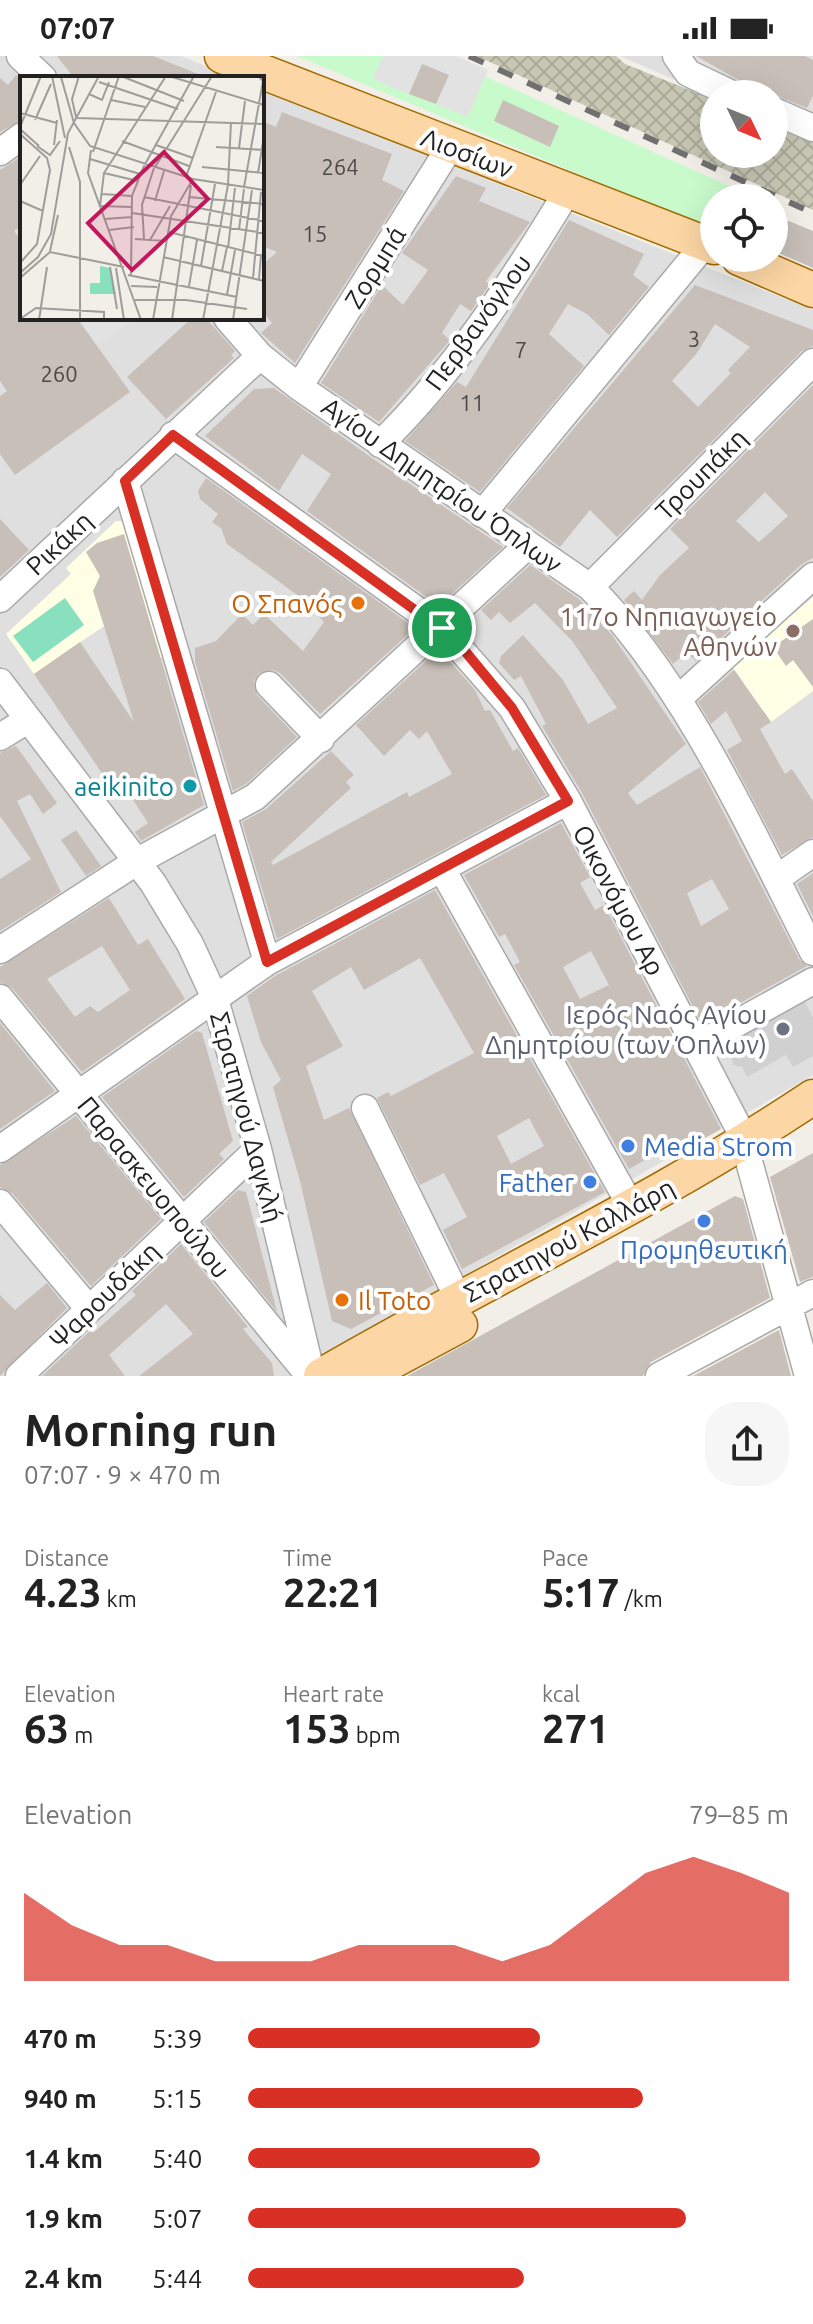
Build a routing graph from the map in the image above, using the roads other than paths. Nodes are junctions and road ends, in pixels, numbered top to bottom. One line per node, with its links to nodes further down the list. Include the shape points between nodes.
1 (20, 56): 5 (street)
2 (222, 56): 4 (main road, Λιοσίων)
3 (676, 56): 7 (street, via 688,73)
4 (253, 74)
5 (41, 76)
6 (264, 78): 11 (main road, Λιοσίων)
7 (703, 80)
8 (788, 117): 9 (street)
9 (813, 128)
10 (20, 137): 12 (street)
11 (450, 147): 13 (main road, Λιοσίων); 21 (street, Ζορμπά)
12 (0, 152)
13 (567, 192): 14 (main road, Λιοσίων); 23 (street, Περβανόγλου, via 479,327)
14 (700, 242)
15 (700, 258): 25 (street)
16 (771, 272): 17 (main road)
17 (813, 290)
18 (229, 320): 19 (street, Αγίου Δημητρίου Όπλων)
19 (260, 356): 21 (street, Αγίου Δημητρίου Όπλων); 22 (street, Ρικάκη)
20 (813, 362): 28 (street, Τρουπάκη)
21 (299, 387): 23 (street, Αγίου Δημητρίου Όπλων)
22 (173, 435): 24 (street, Ρικάκη); 30 (street, Οικονόμου Αρ)
23 (380, 444): 25 (street, Αγίου Δημητρίου Όπλων)
24 (125, 481): 29 (street, Ρικάκη); 38 (street)
25 (482, 514): 26 (street, Αγίου Δημητρίου Όπλων)
26 (527, 546): 28 (street, Αγίου Δημητρίου Όπλων); 30 (street)
27 (813, 576): 33 (street)
28 (590, 587): 33 (street, Αγίου Δημητρίου Όπλων, via 633,633)
29 (0, 599)
30 (442, 628): 36 (street); 37 (street, Οικονόμου Αρ, via 512,708)
31 (0, 682): 34 (street, Στρατηγού Δαγκλή)
32 (269, 685): 36 (street)
33 (678, 699): 42 (street, Αγίου Δημητρίου Όπλων)
34 (26, 721): 35 (street); 40 (street, Στρατηγού Δαγκλή)
35 (0, 737)
36 (321, 739): 38 (street, via 255,797)
37 (568, 801): 41 (street); 49 (street, Οικονόμου Αρ)
38 (224, 815): 40 (street); 45 (street)
39 (813, 853): 42 (street)
40 (136, 862): 43 (street); 47 (street, Στρατηγού Δαγκλή, via 190,944)
41 (442, 869): 45 (street); 58 (street)
42 (776, 879): 44 (street, Αγίου Δημητρίου Όπλων)
43 (0, 950)
44 (813, 952)
45 (267, 962): 47 (street)
46 (813, 981): 49 (street)
47 (214, 996): 50 (street); 55 (street, Στρατηγού Δαγκλή)
48 (0, 998): 50 (street, Παρασκευοπούλου)
49 (696, 1046): 56 (street, Οικονόμου Αρ)
50 (77, 1092): 54 (street); 59 (street, Παρασκευοπούλου)
51 (813, 1097): 56 (main road, Στρατηγού Καλλάρη)
52 (365, 1108): 61 (street)
53 (813, 1125): 56 (main road, Στρατηγού Καλλάρη)
54 (0, 1149)
55 (258, 1149): 59 (street, Ψαρουδάκη); 65 (street, Στρατηγού Δαγκλή)
56 (748, 1154): 58 (main road, Στρατηγού Καλλάρη); 60 (street, Οικονόμου Αρ); 63 (main road, Στρατηγού Καλλάρη)
57 (0, 1203): 62 (street)
58 (632, 1208): 61 (main road, Στρατηγού Καλλάρη)
59 (182, 1220): 62 (street, Ψαρουδάκη); 65 (street, Παρασκευοπούλου)
60 (801, 1299): 68 (street); 69 (street, Οικονόμου Αρ)
61 (459, 1300): 66 (main road, Στρατηγού Καλλάρη)
62 (89, 1309): 64 (street, Ψαρουδάκη)
63 (403, 1367): 67 (main road, Στρατηγού Καλλάρη)
64 (19, 1376)
65 (310, 1376)
66 (321, 1376)
67 (365, 1376)
68 (659, 1376)
69 (808, 1376)

